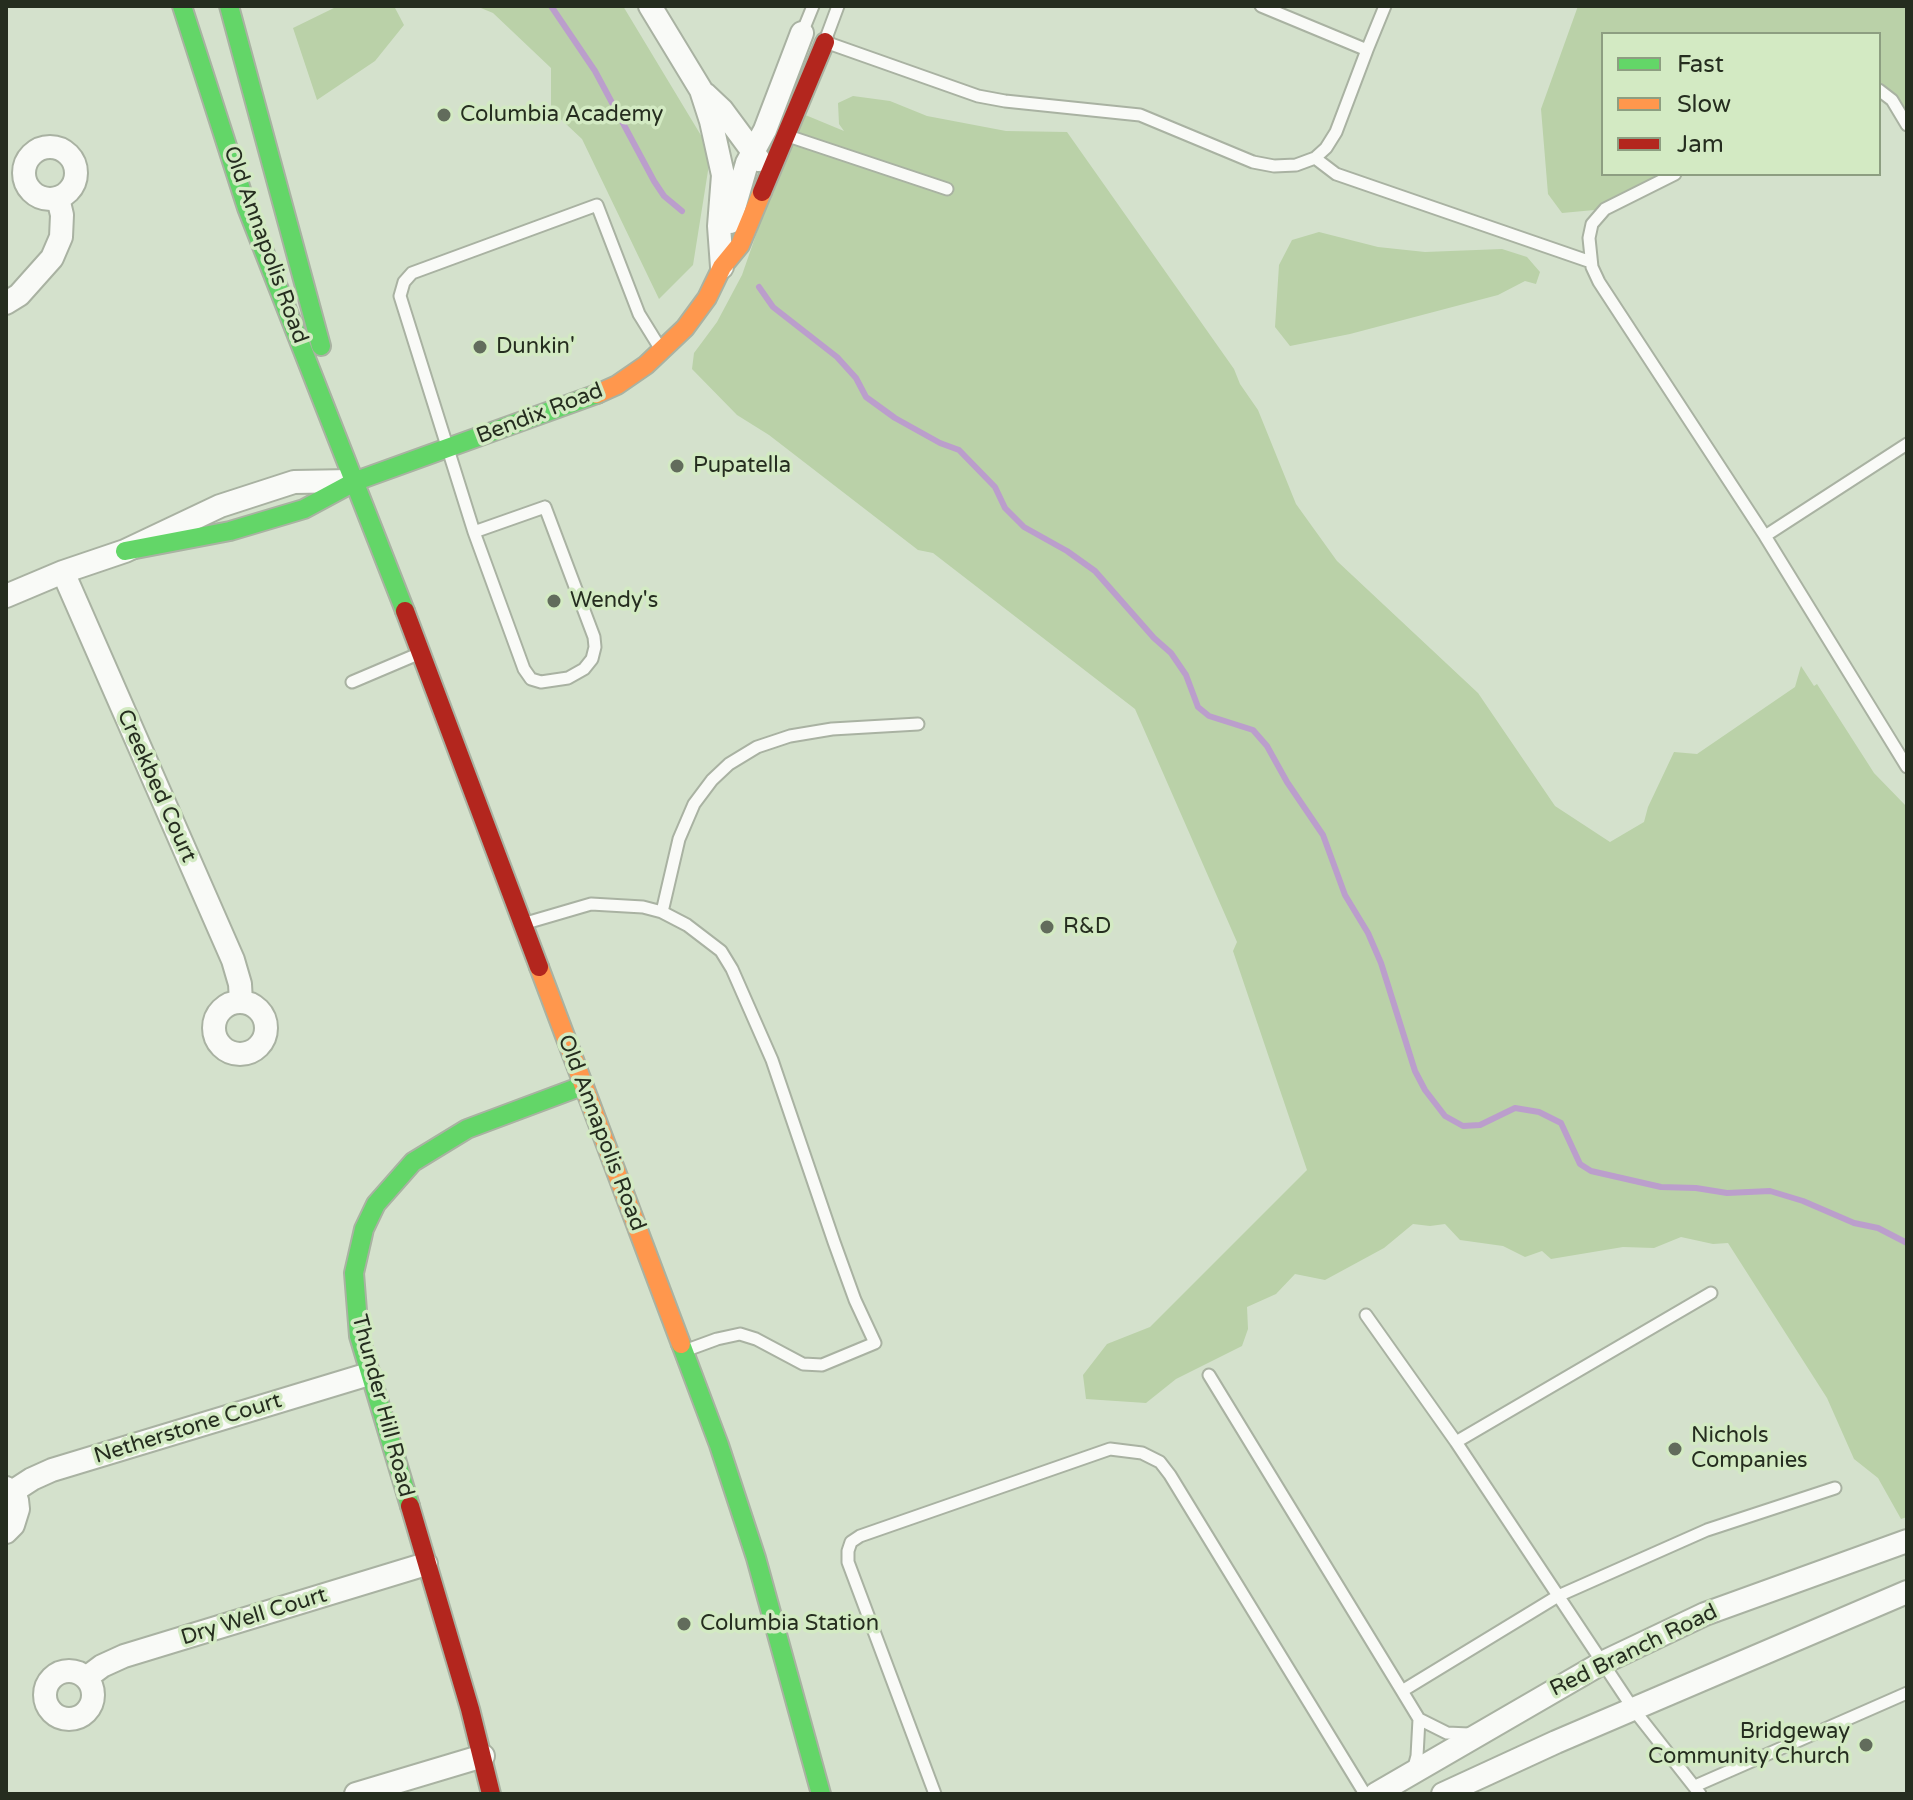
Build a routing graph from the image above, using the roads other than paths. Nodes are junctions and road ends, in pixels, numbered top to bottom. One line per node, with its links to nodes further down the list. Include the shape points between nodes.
1 (182, 6): 27 (main road, Old Annapolis Road, via 247,208)
2 (229, 6): 27 (main road, Old Annapolis Road)
3 (650, 6): 11 (street)
4 (813, 6): 8 (lane)
5 (838, 6): 9 (lane)
6 (1261, 6): 10 (lane)
7 (1385, 6): 10 (lane)
8 (802, 33): 9 (lane); 14 (street, Bendix Road)
9 (825, 42): 14 (main road, Bendix Road); 16 (lane, via 978,96 1140,115 1253,162 1296,165)
10 (1367, 50): 16 (lane, via 1336,132)
11 (701, 90): 15 (street); 22 (street, via 723,175)
12 (1881, 92): 13 (lane)
13 (1907, 125)
14 (776, 133): 15 (street, Bendix Road); 17 (main road, Bendix Road); 19 (lane)
15 (752, 153): 17 (street); 22 (street, Bendix Road)
16 (1315, 158): 21 (lane, via 1336,174)
17 (769, 169): 22 (main road, Bendix Road, via 740,245)
18 (1671, 176): 21 (lane, via 1605,209 1592,224)
19 (947, 189)
20 (58, 198): 23 (street, via 61,237 52,258)
21 (1591, 262): 29 (lane)
22 (722, 267): 24 (main road, Bendix Road, via 707,298)
23 (6, 303)
24 (663, 351): 26 (main road, Bendix Road, via 617,385); 26 (lane, via 639,314 597,205 412,273 400,296)
25 (1907, 444): 29 (lane)
26 (449, 448): 27 (main road, Bendix Road); 28 (lane)
27 (356, 481): 30 (street, via 294,482 220,506 125,551); 32 (main road, Old Annapolis Road)
28 (474, 532): 28 (lane, via 545,507 594,637 592,659 584,669 553,682 531,679)
29 (1765, 536): 35 (lane)
30 (63, 572): 31 (street); 38 (street, Creekbed Court, via 233,960)
31 (6, 596)
32 (420, 653): 33 (lane); 37 (main road, Old Annapolis Road)
33 (352, 682)
34 (918, 724): 36 (lane, via 790,736 729,764 694,804 679,839)
35 (1907, 767)
36 (662, 912): 37 (lane, via 591,904); 42 (lane, via 704,937 732,969 772,1060 855,1300 875,1343 822,1365 803,1364 740,1334)
37 (522, 925): 39 (main road, Old Annapolis Road)
38 (241, 1002)
39 (582, 1086): 42 (main road, Old Annapolis Road); 43 (main road, Thunder Hill Road, via 436,1146 403,1172 376,1204 354,1273 359,1336)
40 (1711, 1293): 45 (lane)
41 (1366, 1315): 45 (lane)
42 (685, 1351): 65 (main road, Old Annapolis Road, via 756,1558)
43 (369, 1374): 47 (street, Netherstone Court, via 52,1470); 50 (main road, Thunder Hill Road)
44 (1209, 1375): 55 (lane)
45 (1456, 1442): 52 (lane)
46 (1835, 1488): 52 (lane, via 1707,1530)
47 (9, 1490): 48 (street, Netherstone Court, via 17,1500 17,1517)
48 (6, 1532)
49 (1907, 1541): 53 (street, Red Branch Road, via 1705,1614)
50 (426, 1564): 54 (street, Dry Well Court, via 124,1656); 60 (main road, Thunder Hill Road)
51 (1907, 1592): 57 (street)
52 (1558, 1596): 53 (lane); 55 (lane)
53 (1602, 1663): 57 (lane); 59 (street, Red Branch Road)
54 (86, 1678)
55 (1402, 1691): 58 (lane)
56 (1907, 1693): 62 (lane)
57 (1634, 1710): 62 (lane); 69 (street)
58 (1419, 1719): 59 (lane, via 1447,1733); 61 (lane)
59 (1478, 1734): 61 (street, Red Branch Road)
60 (483, 1756): 63 (street); 64 (main road, Thunder Hill Road)
61 (1413, 1772): 68 (street, Red Branch Road)
62 (1698, 1790)
63 (356, 1794)
64 (491, 1794)
65 (821, 1794)
66 (935, 1794): 67 (lane, via 848,1562 851,1542 1110,1449 1142,1453 1160,1462 1170,1475)
67 (1365, 1794)
68 (1376, 1794)
69 (1443, 1794)

